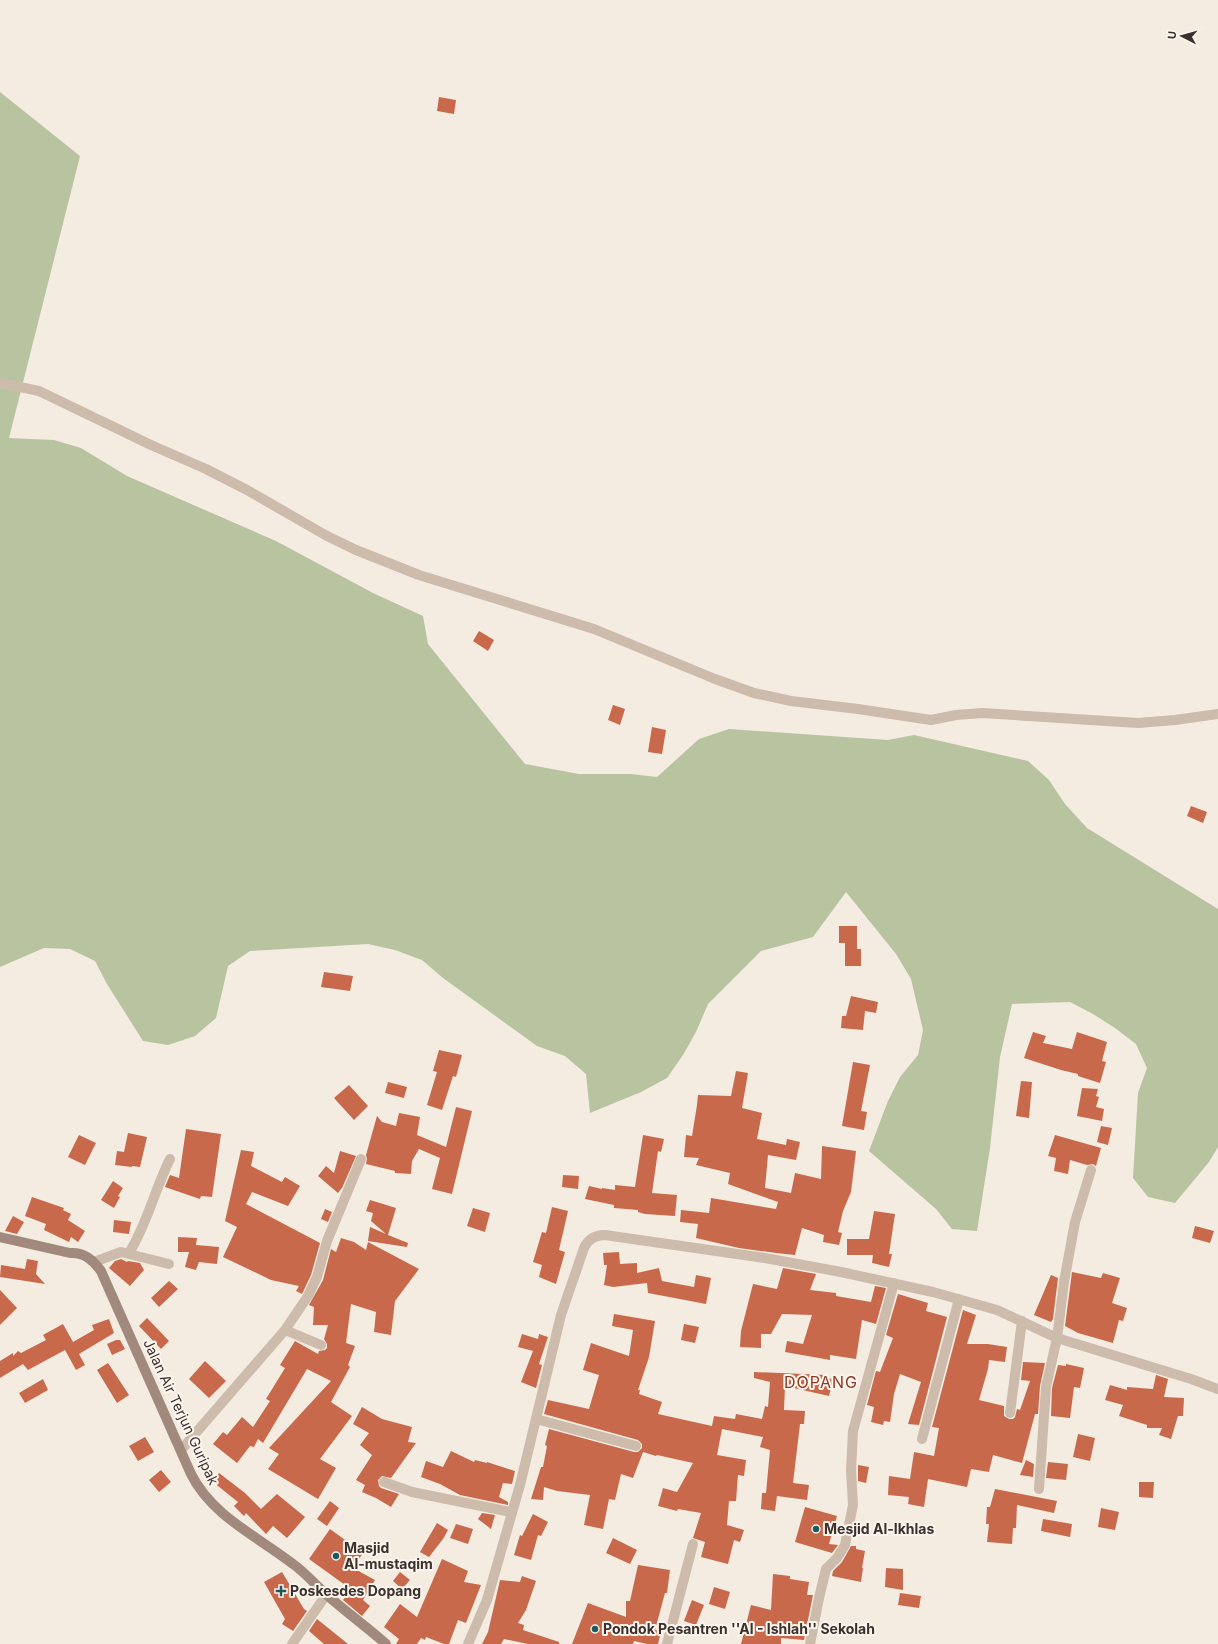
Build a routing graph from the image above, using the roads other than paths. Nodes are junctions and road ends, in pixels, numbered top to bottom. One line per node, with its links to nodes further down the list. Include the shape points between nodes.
1 (0, 383): 2 (street, via 39,391 206,469 327,536 419,576 594,629 754,693 791,701 931,720 969,713 1138,723)
2 (1218, 714)
3 (170, 1158): 7 (street)
4 (361, 1159): 13 (street, via 327,1241 314,1287)
5 (1091, 1170): 14 (street, via 1075,1222)
6 (0, 1237): 8 (street, via 78,1253)
7 (129, 1253): 8 (street, via 121,1252); 9 (street)
8 (94, 1262): 21 (street, Jalan Air Terjun Guripak, via 101,1271)
9 (169, 1264)
10 (894, 1283): 11 (street); 18 (street, via 765,1258 605,1235 595,1236 585,1245 564,1308); 31 (street, via 853,1431 850,1470 853,1505 845,1545 826,1569)
11 (958, 1299): 12 (street, via 997,1310); 19 (street)
12 (1022, 1321): 14 (street); 17 (street)
13 (285, 1330): 15 (street); 21 (street)
14 (1056, 1338): 16 (street); 23 (street, via 1046,1387)
15 (321, 1345)
16 (1218, 1389)
17 (1010, 1413)
18 (536, 1419): 20 (street); 24 (street)
19 (922, 1439)
20 (636, 1446)
21 (181, 1450): 26 (street, Jalan Air Terjun Guripak, via 196,1484 209,1501 293,1563)
22 (384, 1482): 24 (street, via 412,1492)
23 (1039, 1489)
24 (511, 1512): 29 (street, via 487,1600)
25 (693, 1544): 30 (street)
26 (326, 1595): 27 (street); 28 (street, Jalan Air Terjun Guripak)
27 (292, 1644)
28 (386, 1644)
29 (468, 1644)
30 (667, 1644)
31 (810, 1644)

